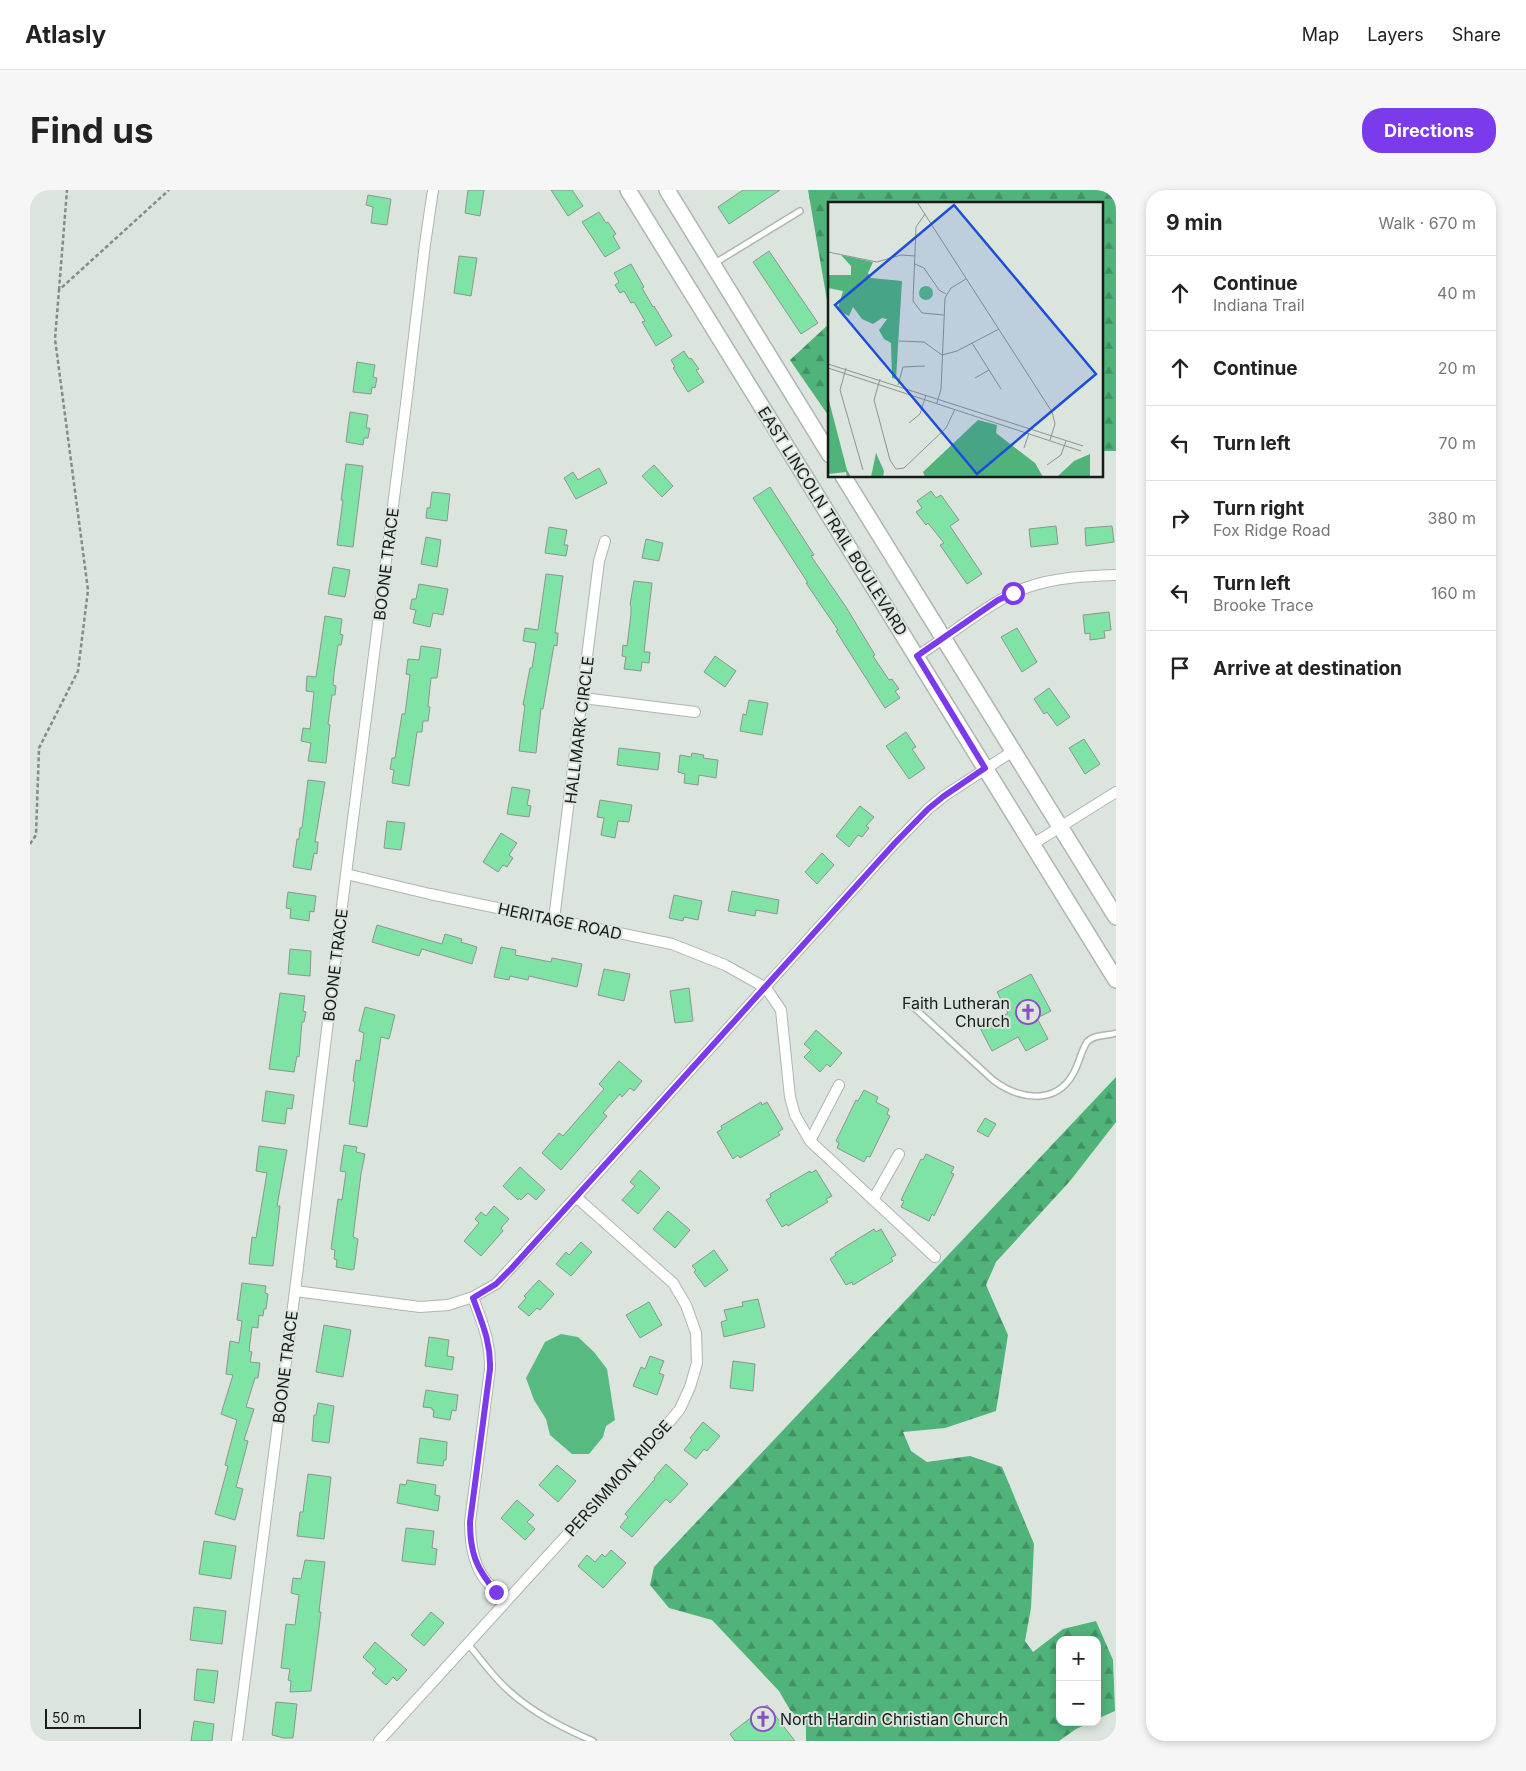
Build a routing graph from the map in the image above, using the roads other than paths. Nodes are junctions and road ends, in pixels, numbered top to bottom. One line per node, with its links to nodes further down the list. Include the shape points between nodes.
1 (433, 190): 19 (street, BOONE TRACE)
2 (628, 190): 11 (street, EAST LINCOLN TRAIL BOULEVARD)
3 (666, 190): 5 (street, EAST LINCOLN TRAIL BOULEVARD)
4 (800, 211): 5 (lane)
5 (712, 264): 6 (street, EAST LINCOLN TRAIL BOULEVARD)
6 (828, 452)
7 (844, 478): 10 (street, EAST LINCOLN TRAIL BOULEVARD)
8 (605, 541): 12 (street, HALLMARK CIRCLE)
9 (1116, 575): 10 (street, via 1030,586 998,600)
10 (943, 639): 11 (street); 14 (street, EAST LINCOLN TRAIL BOULEVARD)
11 (917, 656): 15 (street, EAST LINCOLN TRAIL BOULEVARD)
12 (583, 698): 13 (street); 21 (street, HALLMARK CIRCLE)
13 (695, 712)
14 (1013, 751): 15 (street); 17 (street, EAST LINCOLN TRAIL BOULEVARD)
15 (985, 768): 18 (street, EAST LINCOLN TRAIL BOULEVARD); 23 (street, via 928,809)
16 (1116, 792): 17 (street)
17 (1061, 827): 18 (street); 20 (street, EAST LINCOLN TRAIL BOULEVARD)
18 (1033, 844): 22 (street, EAST LINCOLN TRAIL BOULEVARD)
19 (346, 874): 21 (street, HERITAGE ROAD); 32 (street, BOONE TRACE)
20 (1116, 917)
21 (554, 920): 23 (street, HERITAGE ROAD, via 672,944 725,965)
22 (1116, 980)
23 (766, 988): 27 (street, via 781,1010 790,1097 794,1115); 29 (street)
24 (908, 1003): 25 (lane, via 993,1080 1021,1096 1043,1096 1061,1088 1068,1083 1088,1042 1098,1036)
25 (1116, 1033)
26 (838, 1085): 27 (street)
27 (810, 1141): 30 (street)
28 (899, 1154): 30 (street)
29 (576, 1197): 33 (street, via 496,1284); 34 (street, PERSIMMON RIDGE, via 673,1283 686,1305 696,1333 697,1363 680,1409)
30 (873, 1200): 31 (street)
31 (935, 1257)
32 (295, 1291): 33 (street, via 420,1307); 36 (street, BOONE TRACE)
33 (473, 1298): 34 (street, via 488,1340 490,1369 470,1538 482,1575)
34 (505, 1602): 35 (street, PERSIMMON RIDGE)
35 (468, 1643): 37 (street, PERSIMMON RIDGE); 38 (lane, via 507,1690 538,1713)
36 (237, 1741)
37 (379, 1741)
38 (593, 1741)

